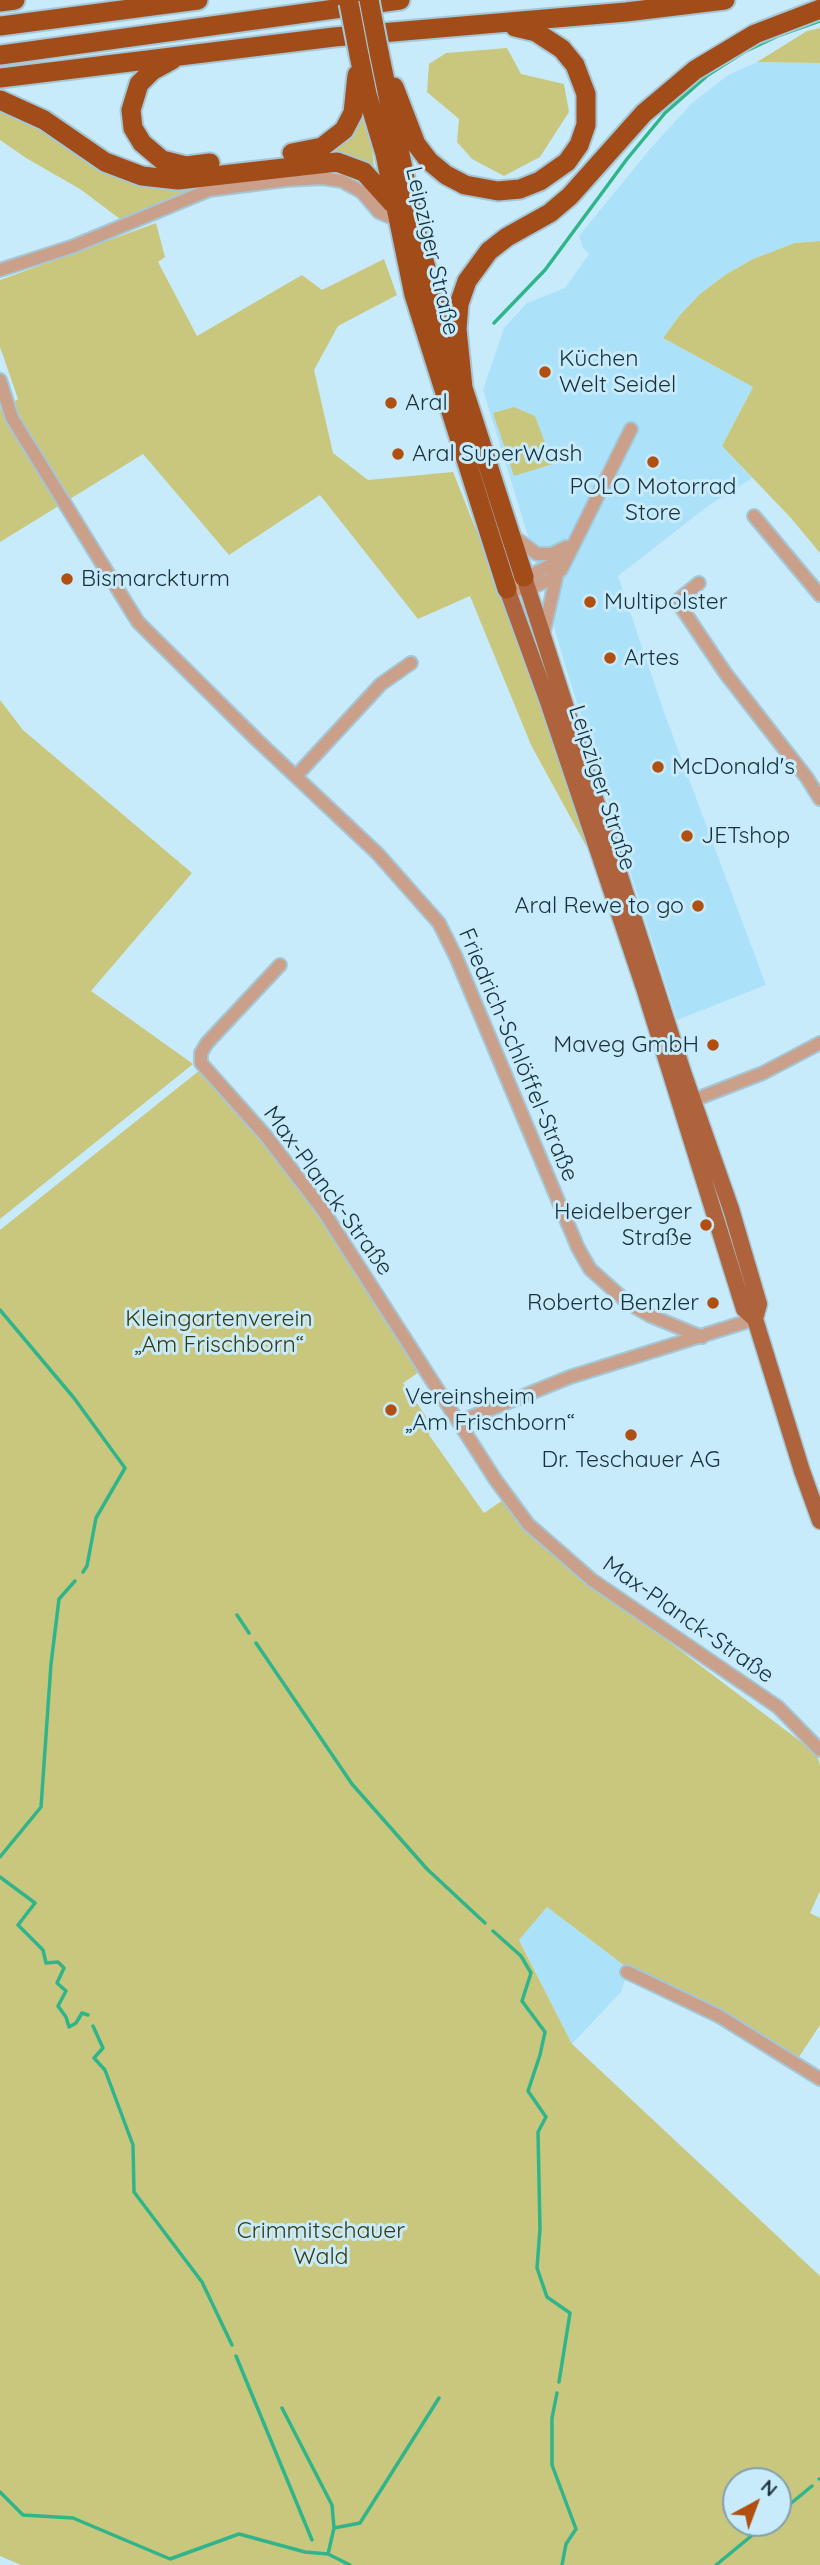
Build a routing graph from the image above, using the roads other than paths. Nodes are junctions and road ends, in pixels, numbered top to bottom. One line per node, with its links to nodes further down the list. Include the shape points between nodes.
1 (15, 0): 7 (highway)
2 (198, 0): 10 (highway)
3 (348, 0): 13 (highway, Leipziger Straße, bridge)
4 (369, 0): 14 (highway, Leipziger Straße, bridge)
5 (400, 0): 12 (highway)
6 (725, 0): 9 (highway)
7 (0, 2)
8 (820, 9): 20 (highway, via 755,34 695,70 644,113 570,196 489,251 473,270 459,304)
9 (500, 23): 11 (highway); 14 (highway, via 554,42 575,65 586,94 586,125 573,154 559,169 530,186 509,191 476,188 437,169 416,144)
10 (0, 26)
11 (186, 54): 13 (highway, via 145,77 131,110 133,128 148,150 169,163 186,166 305,152 330,143 353,113); 15 (highway)
12 (0, 55)
13 (359, 55): 17 (highway, Leipziger Straße)
14 (380, 57): 20 (highway, Leipziger Straße, via 414,222)
15 (0, 78)
16 (0, 100): 17 (highway, via 32,113 105,162 142,176 178,180 337,162 363,172)
17 (395, 212): 18 (street, via 379,212 362,192 342,181 322,178 209,190 74,246); 28 (highway, Leipziger Straße, via 426,338)
18 (0, 270)
19 (0, 380): 32 (street, Friedrich-Schlöffel-Straße, via 12,418 138,622)
20 (463, 388): 23 (highway, Leipziger Straße)
21 (631, 429): 24 (street)
22 (754, 516): 29 (street)
23 (509, 533): 24 (street, via 544,555); 26 (highway, Leipziger Straße)
24 (576, 542): 25 (street); 26 (street)
25 (557, 574): 26 (street); 30 (street)
26 (526, 583): 28 (street); 30 (main road, Leipziger Straße)
27 (699, 583): 33 (street, via 677,601)
28 (507, 589): 36 (main road, Leipziger Straße)
29 (820, 596)
30 (543, 635): 36 (main road, Leipziger Straße)
31 (411, 663): 32 (street, via 381,684)
32 (296, 776): 38 (street, Friedrich-Schlöffel-Straße, via 378,854 439,923 590,1269 628,1303)
33 (820, 799)
34 (280, 965): 39 (street, Max-Planck-Straße, via 207,1043 201,1063 267,1136 322,1209)
35 (820, 1043): 36 (street, via 763,1073)
36 (687, 1103): 37 (main road, Leipziger Straße, via 744,1309)
37 (755, 1319): 38 (street); 40 (main road, Leipziger Straße)
38 (702, 1337): 39 (street, via 570,1377)
39 (459, 1422): 41 (street, Max-Planck-Straße, via 516,1509 561,1554 778,1707)
40 (820, 1521)
41 (820, 1750)
42 (627, 1972): 43 (street, via 719,2016)
43 (820, 2078)

